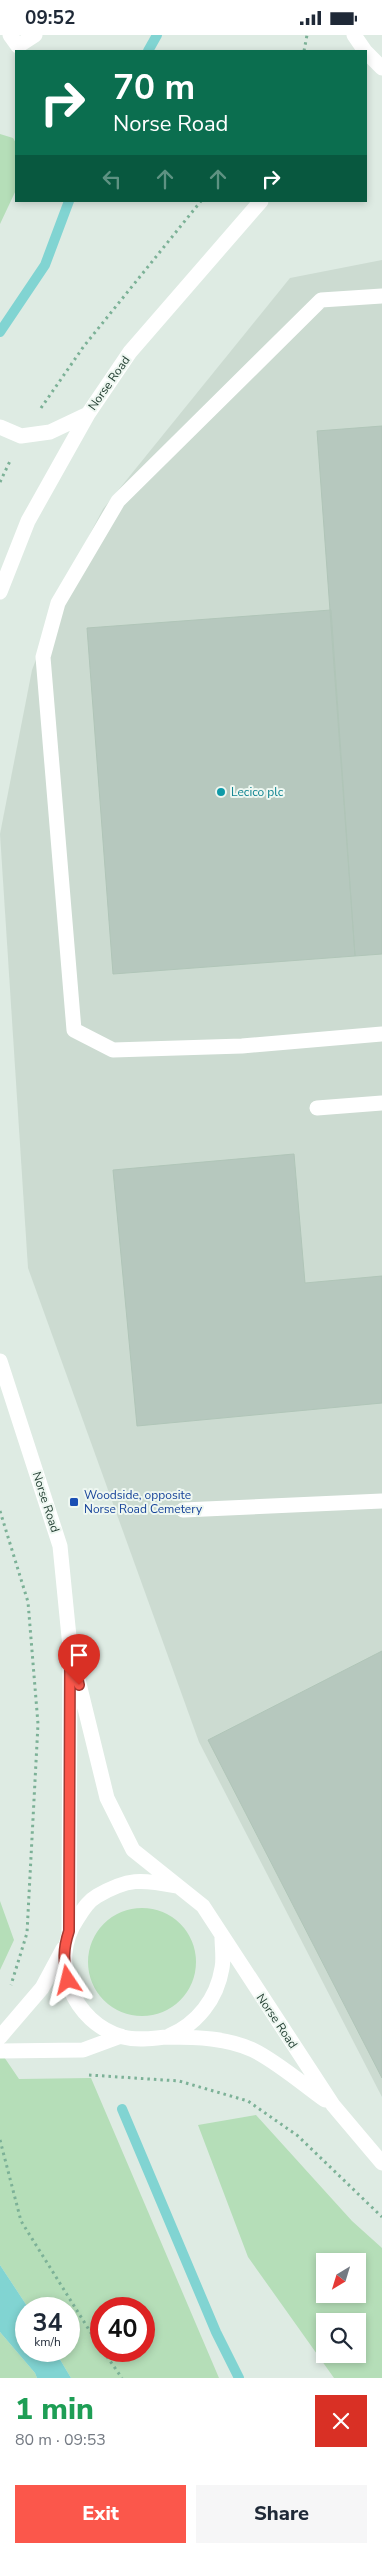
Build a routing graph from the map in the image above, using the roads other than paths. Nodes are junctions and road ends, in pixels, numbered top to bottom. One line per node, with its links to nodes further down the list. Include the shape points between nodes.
1 (10, 35): 2 (street, via 18,47)
2 (35, 35)
3 (354, 35): 4 (street)
4 (363, 50)
5 (260, 202): 7 (street, Norse Road, via 130,352)
6 (382, 296): 10 (street, via 320,300 118,501 58,603 44,657 74,1031 113,1050 242,1046)
7 (88, 413): 8 (street, via 50,432 21,436); 9 (street, Norse Road, via 28,521)
8 (0, 427)
9 (0, 592)
10 (382, 1034)
11 (382, 1103): 12 (street)
12 (317, 1108)
13 (0, 1361): 16 (street, Norse Road, via 60,1546)
14 (382, 1501): 15 (street)
15 (183, 1510)
16 (70, 1647): 17 (street, Norse Road, via 107,1798 133,1850); 18 (street, Norse Road)
17 (177, 1886): 18 (street, Norse Road, via 144,1880 117,1884 89,1901); 19 (street, Norse Road, via 203,1906)
18 (69, 1931): 20 (street, Norse Road)
19 (222, 1937): 23 (street, Norse Road, via 223,1968 212,1999 186,2029); 25 (street, Norse Road)
20 (64, 1947): 21 (street, Norse Road, via 64,1964 73,1997 95,2023); 22 (street, via 42,1988)
21 (121, 2036): 23 (street, Norse Road, via 143,2041); 24 (street, via 83,2050)
22 (0, 2037)
23 (166, 2037): 25 (street, Norse Road, via 209,2038 253,2050)
24 (0, 2051)
25 (333, 2105): 26 (street, Norse Road)
26 (382, 2163)

